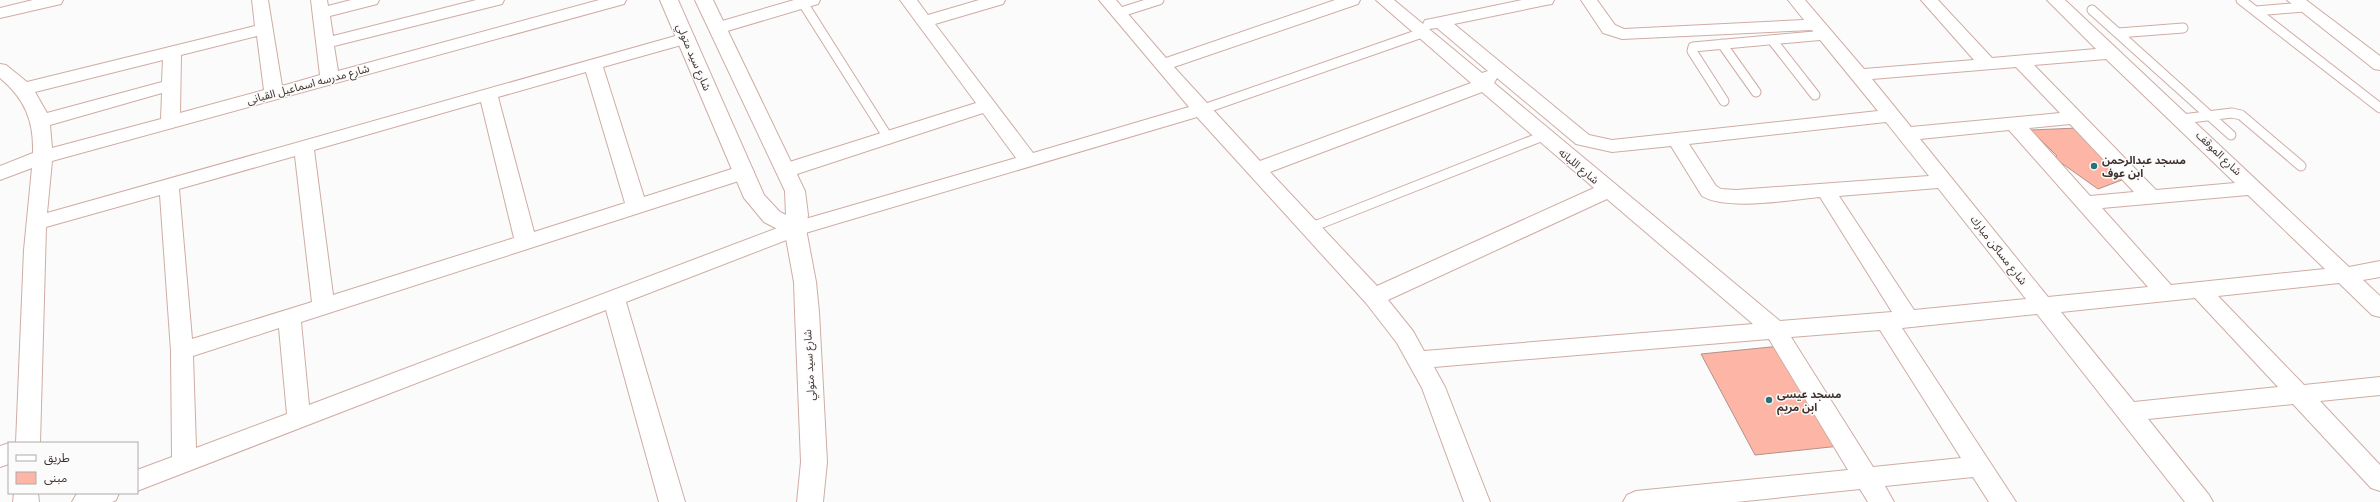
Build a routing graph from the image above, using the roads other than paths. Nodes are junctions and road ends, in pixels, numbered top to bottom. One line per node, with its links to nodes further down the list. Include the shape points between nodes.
1 (55, 0): 26 (street)
2 (260, 0): 29 (street)
3 (372, 0): 22 (street)
4 (496, 0): 21 (street)
5 (618, 0): 37 (street, شارع مدرسه اسماعيل القبانى)
6 (669, 0): 35 (street, شارع سيد متولي)
7 (704, 0): 30 (street, شارع سيد متولي)
8 (908, 0): 27 (street)
9 (997, 0): 27 (street)
10 (1159, 0): 23 (lane)
11 (1352, 0): 45 (street)
12 (1384, 0): 32 (street, شارع اللبانه)
13 (1541, 0): 28 (street)
14 (1588, 0): 33 (street, via 1609,29 1622,34)
15 (1796, 0): 33 (street, شارع مساكن مبارك)
16 (1929, 0): 44 (street)
17 (2055, 0): 41 (street, شارع الموقف)
18 (2241, 0): 25 (lane)
19 (807, 1): 30 (street); 72 (lane)
20 (2299, 3): 25 (lane); 46 (street)
21 (458, 5): 37 (street); 38 (street)
22 (320, 6): 38 (street)
23 (1113, 6): 45 (street)
24 (2092, 10): 34 (lane)
25 (2256, 11): 60 (lane)
26 (0, 13)
27 (924, 22): 59 (street)
28 (1441, 22): 32 (street); 47 (street)
29 (264, 28): 40 (street); 55 (street)
30 (718, 28): 78 (street, شارع سيد متولي)
31 (2183, 28): 34 (lane)
32 (1419, 30): 52 (street, شارع اللبانه); 61 (lane)
33 (1820, 30): 36 (lane); 49 (street, شارع مساكن مبارك)
34 (2118, 33): 63 (lane)
35 (686, 38): 43 (street); 80 (street, شارع سيد متولي)
36 (1772, 40): 39 (lane); 57 (lane)
37 (467, 41): 50 (street, شارع مدرسه اسماعيل القبانى)
38 (325, 43): 50 (street)
39 (1722, 44): 54 (lane); 58 (lane, via 1696,46 1691,49)
40 (172, 52): 51 (street); 53 (street)
41 (2113, 53): 42 (street); 65 (street, شارع الموقف)
42 (2020, 61): 44 (street); 64 (street)
43 (593, 64): 56 (street); 89 (street)
44 (1988, 64): 49 (street)
45 (1163, 65): 61 (street)
46 (2380, 65)
47 (1496, 68): 52 (street); 73 (street, via 1583,140 1612,146)
48 (3, 74): 53 (street)
49 (1859, 75): 62 (street, شارع مساكن مبارك)
50 (330, 79): 55 (street, شارع مدرسه اسماعيل القبانى)
51 (171, 85): 66 (street); 67 (street)
52 (1483, 85): 71 (street, شارع اللبانه); 79 (street)
53 (23, 89): 66 (street)
54 (1756, 92)
55 (274, 94): 67 (street, شارع مدرسه اسماعيل القبانى)
56 (488, 94): 74 (street); 93 (street)
57 (1815, 95)
58 (1724, 101)
59 (987, 106): 72 (street); 76 (street)
60 (2380, 108)
61 (1200, 110): 76 (street); 79 (street)
62 (1892, 115): 69 (street, شارع مساكن مبارك); 73 (street)
63 (2209, 116): 65 (lane); 70 (lane); 77 (lane, via 2232,113 2241,115)
64 (2075, 118): 68 (street); 87 (street)
65 (2182, 119): 84 (street, شارع الموقف)
66 (40, 121): 75 (street)
67 (170, 122): 75 (street, شارع مدرسه اسماعيل القبانى)
68 (2014, 124): 69 (street); 88 (street)
69 (1906, 134): 82 (street, شارع مساكن مبارك)
70 (2230, 135)
71 (1544, 136): 85 (street, شارع اللبانه); 91 (lane)
72 (889, 139): 78 (street)
73 (1676, 139): 86 (street, via 1709,191 1717,196 1736,197)
74 (304, 147): 83 (street); 100 (street)
75 (42, 157): 81 (street, شارع مدرسه اسماعيل القبانى); 90 (street)
76 (1028, 160): 92 (street)
77 (2301, 166)
78 (787, 170): 92 (street, شارع سيد متولي, via 793,182 797,201)
79 (1256, 170): 91 (street)
80 (744, 172): 89 (street); 92 (street, شارع سيد متولي, via 755,198 763,209 772,217)
81 (0, 174)
82 (1944, 181): 86 (street); 101 (street, شارع مساكن مبارك)
83 (169, 186): 90 (street); 107 (street)
84 (2254, 188): 87 (street); 95 (street, شارع الموقف)
85 (1608, 190): 98 (street); 106 (street, شارع اللبانه)
86 (1825, 190): 104 (street)
87 (2151, 197): 88 (street)
88 (2085, 203): 97 (street)
89 (636, 205): 93 (street)
90 (36, 223): 113 (street)
91 (1310, 228): 98 (street)
92 (795, 229): 99 (street); 121 (street, شارع سيد متولي, via 805,282 814,462)
93 (526, 242): 100 (street)
94 (2380, 269): 95 (street)
95 (2344, 275): 96 (street); 102 (street, شارع الموقف)
96 (2200, 290): 97 (street); 110 (street)
97 (2166, 293): 101 (street)
98 (1374, 297): 108 (street)
99 (614, 299): 112 (street); 123 (street)
100 (323, 306): 103 (street)
101 (2043, 306): 104 (street); 111 (street, شارع مساكن مبارك)
102 (2380, 309)
103 (289, 317): 107 (street); 112 (street)
104 (1908, 319): 105 (street)
105 (1886, 321): 106 (street); 115 (street)
106 (1775, 330): 108 (street); 116 (street, شارع اللبانه)
107 (182, 351): 114 (street)
108 (1419, 360): 124 (street, via 1447,420)
109 (2380, 386): 110 (street)
110 (2298, 393): 111 (street); 118 (street)
111 (2128, 412): 128 (street, شارع مساكن مبارك)
112 (299, 419): 114 (street)
113 (28, 442)
114 (184, 462): 117 (street)
115 (1980, 466): 116 (street); 127 (street)
116 (1866, 477): 120 (street); 126 (street, شارع اللبانه)
117 (138, 481)
118 (2380, 481)
119 (105, 494): 122 (street)
120 (1747, 496): 125 (street)
121 (808, 501)
122 (85, 502)
123 (672, 502)
124 (1477, 502)
125 (1636, 502)
126 (1881, 502)
127 (2003, 502)
128 (2200, 502)

